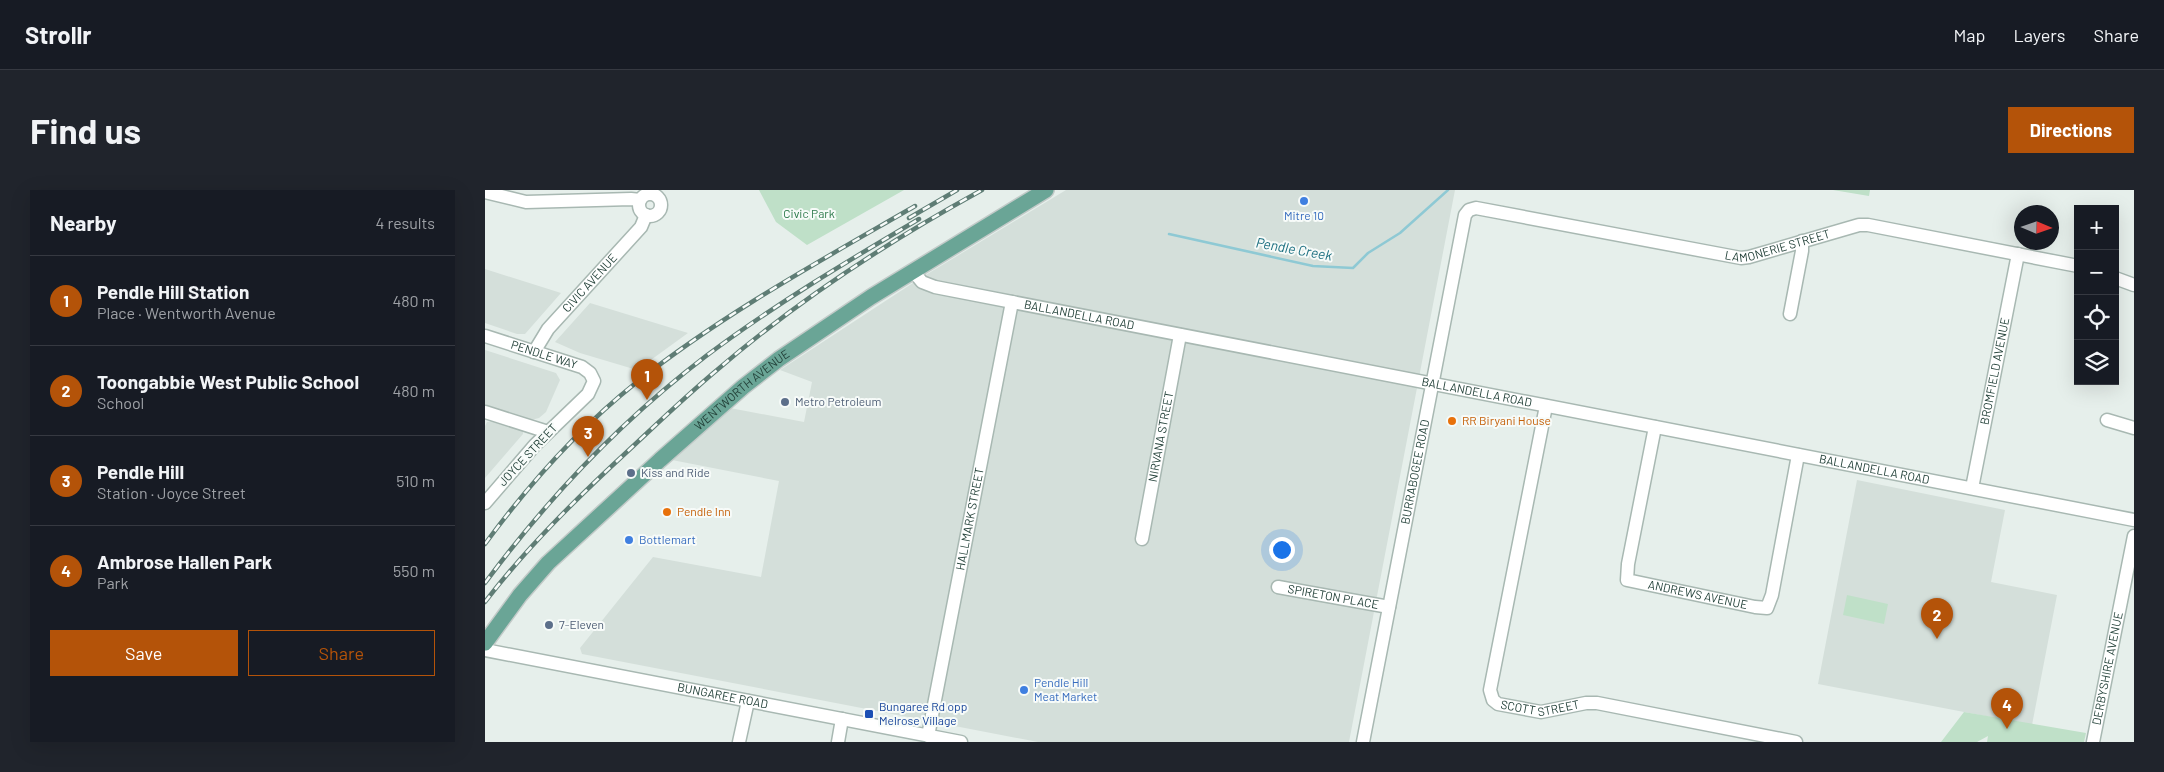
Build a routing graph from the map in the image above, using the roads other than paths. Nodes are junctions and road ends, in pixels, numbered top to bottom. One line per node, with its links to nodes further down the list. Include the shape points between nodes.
1 (1046, 190): 9 (main road, WENTWORTH AVENUE)
2 (485, 192): 3 (street, via 526,202)
3 (640, 200): 5 (street, via 640,208); 5 (street, via 652,193 661,200 657,214)
4 (1476, 208): 6 (street, LAMONERIE STREET, via 1741,258); 17 (street, BURRABOGEE ROAD, via 1465,215)
5 (646, 215): 16 (street, CIVIC AVENUE, via 641,227 549,328)
6 (1802, 241): 7 (street, LAMONERIE STREET, via 1868,225); 13 (street)
7 (2018, 254): 8 (street, LAMONERIE STREET); 26 (street, BROMFIELD AVENUE)
8 (2074, 265)
9 (913, 271): 12 (street, BALLANDELLA ROAD, via 930,286); 33 (main road, WENTWORTH AVENUE, via 779,359 712,412 549,563 520,595)
10 (2119, 279): 11 (street)
11 (2134, 285)
12 (1012, 302): 14 (street, BALLANDELLA ROAD); 37 (street, HALLMARK STREET)
13 (1790, 314)
14 (1180, 335): 17 (street, BALLANDELLA ROAD); 30 (street, NIRVANA STREET)
15 (485, 336): 16 (street, PENDLE WAY)
16 (534, 352): 18 (street, PENDLE WAY, via 587,370 593,376)
17 (1431, 384): 19 (street, BALLANDELLA ROAD); 32 (street, BURRABOGEE ROAD)
18 (593, 386): 24 (street, JOYCE STREET)
19 (1546, 406): 22 (street, BALLANDELLA ROAD); 42 (street, SCOTT STREET, via 1490,690 1491,699 1498,704 1541,712 1597,703)
20 (485, 412): 24 (street)
21 (2107, 420): 23 (street)
22 (1655, 427): 25 (street, BALLANDELLA ROAD); 25 (street, ANDREWS AVENUE, via 1627,580 1736,603 1767,608)
23 (2134, 428)
24 (548, 432): 27 (street, JOYCE STREET)
25 (1798, 455): 26 (street, BALLANDELLA ROAD)
26 (1972, 488): 28 (street, BALLANDELLA ROAD)
27 (485, 503)
28 (2134, 520)
29 (2134, 536): 43 (street, DERBYSHIRE AVENUE)
30 (1142, 539)
31 (1278, 587): 32 (street, SPIRETON PLACE)
32 (1389, 607): 41 (street, BURRABOGEE ROAD)
33 (485, 643)
34 (485, 650): 35 (street, BUNGAREE ROAD)
35 (748, 701): 36 (street, BUNGAREE ROAD); 38 (street)
36 (842, 719): 37 (street, BUNGAREE ROAD); 39 (street)
37 (928, 736): 40 (street, BUNGAREE ROAD)
38 (739, 742)
39 (838, 742)
40 (961, 742)
41 (1363, 742)
42 (1796, 742)
43 (2093, 742)

